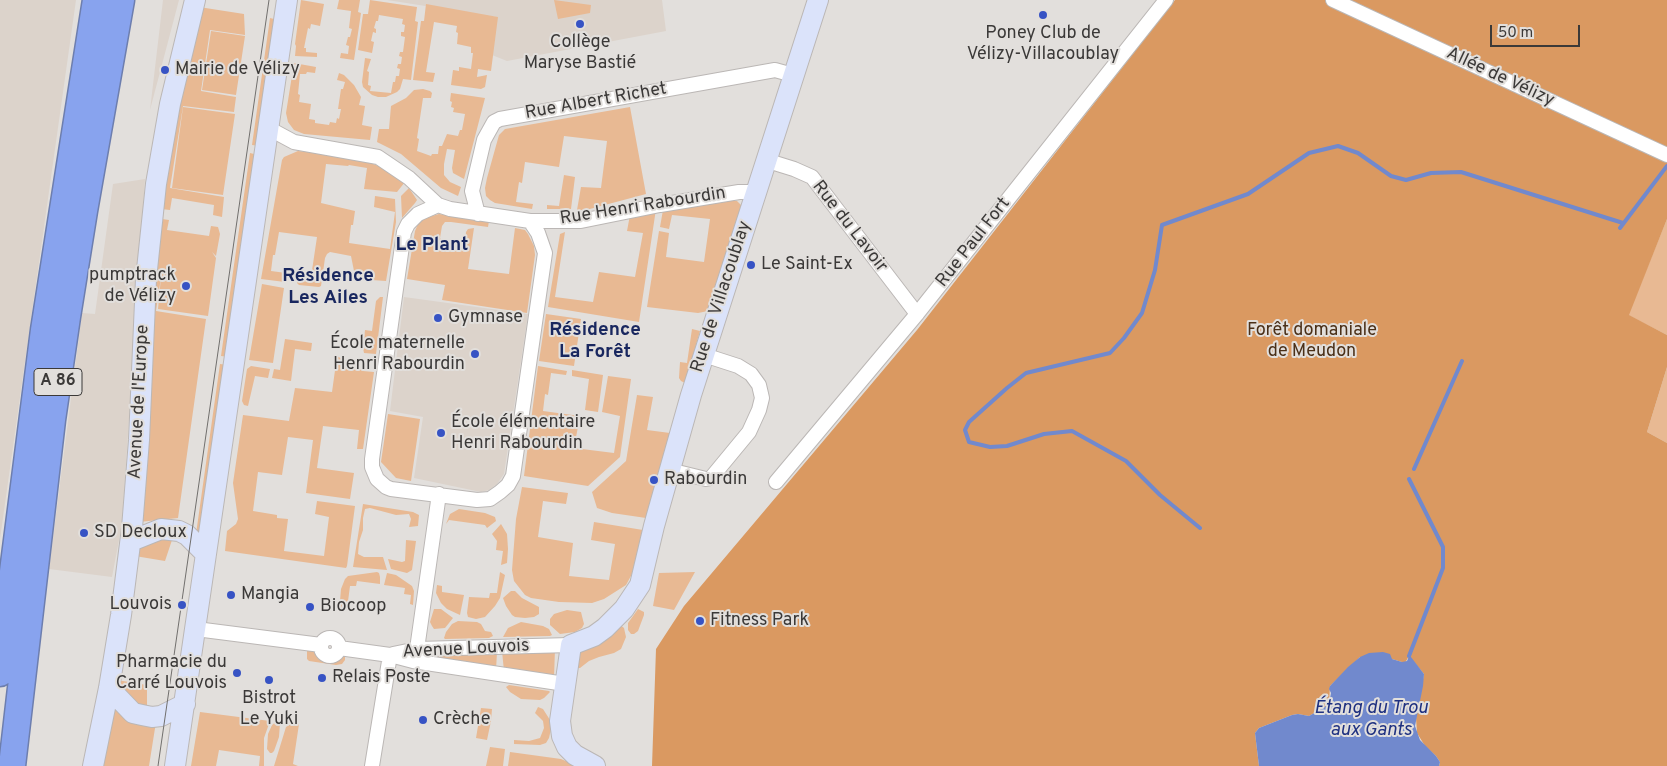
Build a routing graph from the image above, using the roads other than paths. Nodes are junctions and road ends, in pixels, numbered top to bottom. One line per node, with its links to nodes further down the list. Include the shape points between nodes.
1 (96, 0): 27 (highway, A 86, via 43,339)
2 (121, 0): 31 (highway, A 86, via 52,420)
3 (195, 0): 21 (main road, Avenue de l'Europe, via 168,115 156,184 146,279)
4 (287, 0): 9 (main road)
5 (818, 0): 8 (main road, Rue de Villacoublay)
6 (1166, 0): 16 (street, Rue Paul Fort)
7 (1333, 0): 10 (street, Allée de Vélizy)
8 (793, 75): 11 (main road, Rue de Villacoublay); 14 (street, Rue Albert Richet, via 775,70 500,119 494,122 484,140 472,191)
9 (268, 128): 13 (street, Rue Henri Rabourdin, via 294,142 378,157 409,178); 22 (main road)
10 (1667, 155)
11 (765, 160): 12 (main road, Rue de Villacoublay); 16 (street, Rue du Lavoir, via 812,178)
12 (756, 192): 15 (street, Rue Henri Rabourdin, via 669,203 580,221); 17 (main road, Rue de Villacoublay)
13 (438, 204): 14 (street, Rue Henri Rabourdin); 20 (street, Rue Henri Rabourdin, via 418,214 404,232 372,467 377,479 386,487)
14 (478, 214): 15 (street, Rue Henri Rabourdin)
15 (530, 221): 20 (street, Rue Henri Rabourdin, via 545,253 513,476 508,485 490,499)
16 (917, 314): 19 (street, Rue Paul Fort)
17 (704, 355): 18 (main road, Rue de Villacoublay); 18 (street, via 738,366 751,374 759,385 762,398 759,410 748,432 712,478)
18 (669, 470): 24 (main road, Rue de Villacoublay, via 644,575 635,595 605,628)
19 (776, 482)
20 (439, 494): 26 (street)
21 (131, 541): 22 (main road, via 161,529 179,531); 29 (main road, Avenue de l'Europe)
22 (206, 554): 23 (main road)
23 (196, 629): 25 (street, Avenue Louvois, via 321,645 330,637 336,640 339,648); 30 (main road)
24 (571, 645): 26 (street, Avenue Louvois); 28 (main road)
25 (390, 655): 26 (street, Avenue Louvois); 34 (street)
26 (415, 655): 28 (street, Avenue Louvois)
27 (0, 673)
28 (565, 684): 35 (main road, via 560,721 562,736 575,756)
29 (109, 688): 30 (main road, via 133,713 142,715 161,716); 32 (main road, Avenue de l'Europe)
30 (185, 704): 33 (main road)
31 (12, 766)
32 (93, 766)
33 (175, 766)
34 (372, 766)
35 (594, 766)

